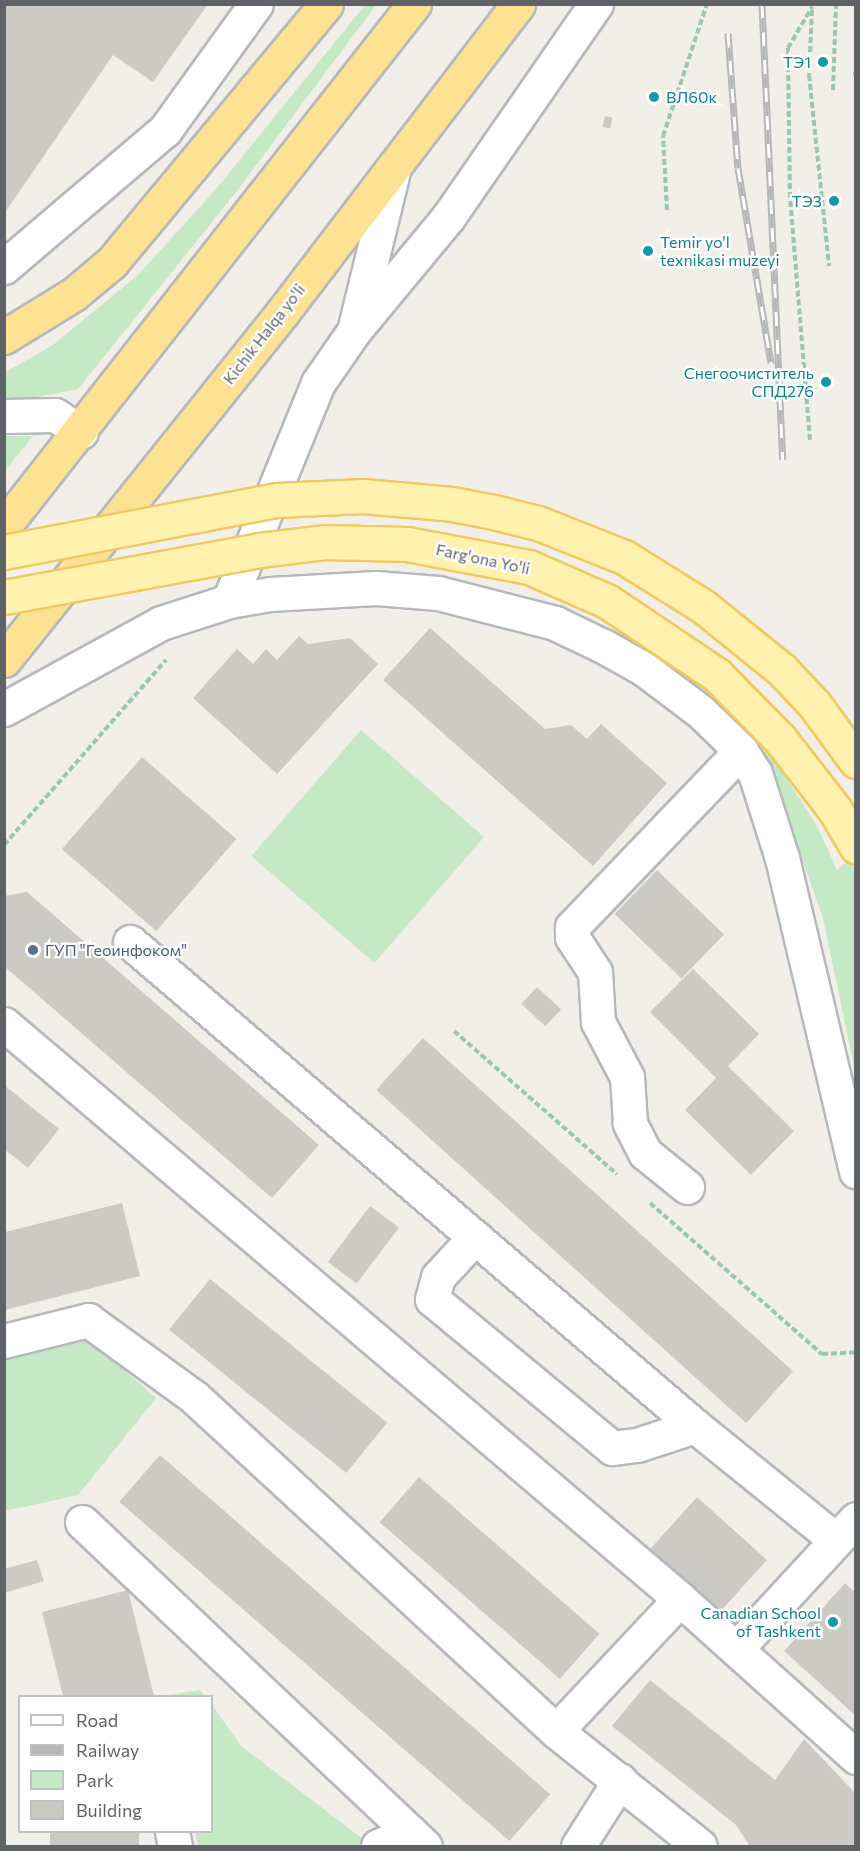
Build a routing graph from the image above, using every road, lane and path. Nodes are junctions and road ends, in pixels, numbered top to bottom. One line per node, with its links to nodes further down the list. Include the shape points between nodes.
1 (256, 4): 13 (lane, via 165,130)
2 (326, 4): 15 (highway, via 112,262 75,294)
3 (414, 4): 17 (highway)
4 (519, 4): 10 (highway, Kichik Halqa yo'li)
5 (596, 4): 14 (lane, via 449,216)
6 (707, 4): 11 (path, via 663,136)
7 (836, 4): 9 (path)
8 (812, 6): 12 (path, via 809,75); 18 (path, via 788,48 790,198)
9 (833, 90)
10 (394, 167): 14 (lane); 23 (highway, Kichik Halqa yo'li)
11 (667, 210)
12 (830, 266)
13 (4, 267)
14 (354, 331): 22 (lane, via 318,383)
15 (4, 337)
16 (4, 416): 17 (lane, via 55,415)
17 (81, 432): 19 (highway)
18 (810, 440)
19 (4, 526)
20 (4, 552): 26 (main road, bridge, via 298,498 407,499 494,512 538,523 624,557 704,607 782,670 814,704)
21 (4, 597): 27 (main road, Farg'ona Yo'li, bridge, via 259,550 325,542 407,544 529,567 607,601 717,675 780,739 835,810)
22 (229, 601): 24 (lane, via 161,623); 25 (lane, via 270,594 376,588 438,593 506,608 555,623 644,669 701,712)
23 (4, 660)
24 (4, 709)
25 (741, 751): 30 (lane, via 755,773 771,816); 31 (lane, via 572,927 572,937 596,972 598,1022 627,1077 630,1123 645,1153)
26 (855, 761)
27 (855, 846)
28 (130, 942): 32 (lane)
29 (4, 1024): 37 (lane)
30 (855, 1171)
31 (687, 1187)
32 (475, 1237): 34 (lane); 34 (lane, via 438,1277 432,1299 612,1448 637,1445)
33 (4, 1341): 39 (lane, via 88,1320 194,1397)
34 (695, 1426): 36 (lane)
35 (82, 1522): 42 (lane)
36 (846, 1529): 38 (lane)
37 (680, 1599): 38 (lane); 39 (lane)
38 (736, 1649): 40 (lane)
39 (556, 1731): 41 (lane)
40 (855, 1757)
41 (620, 1780): 44 (lane); 45 (lane)
42 (417, 1840): 43 (lane)
43 (378, 1846)
44 (578, 1846)
45 (700, 1846)

